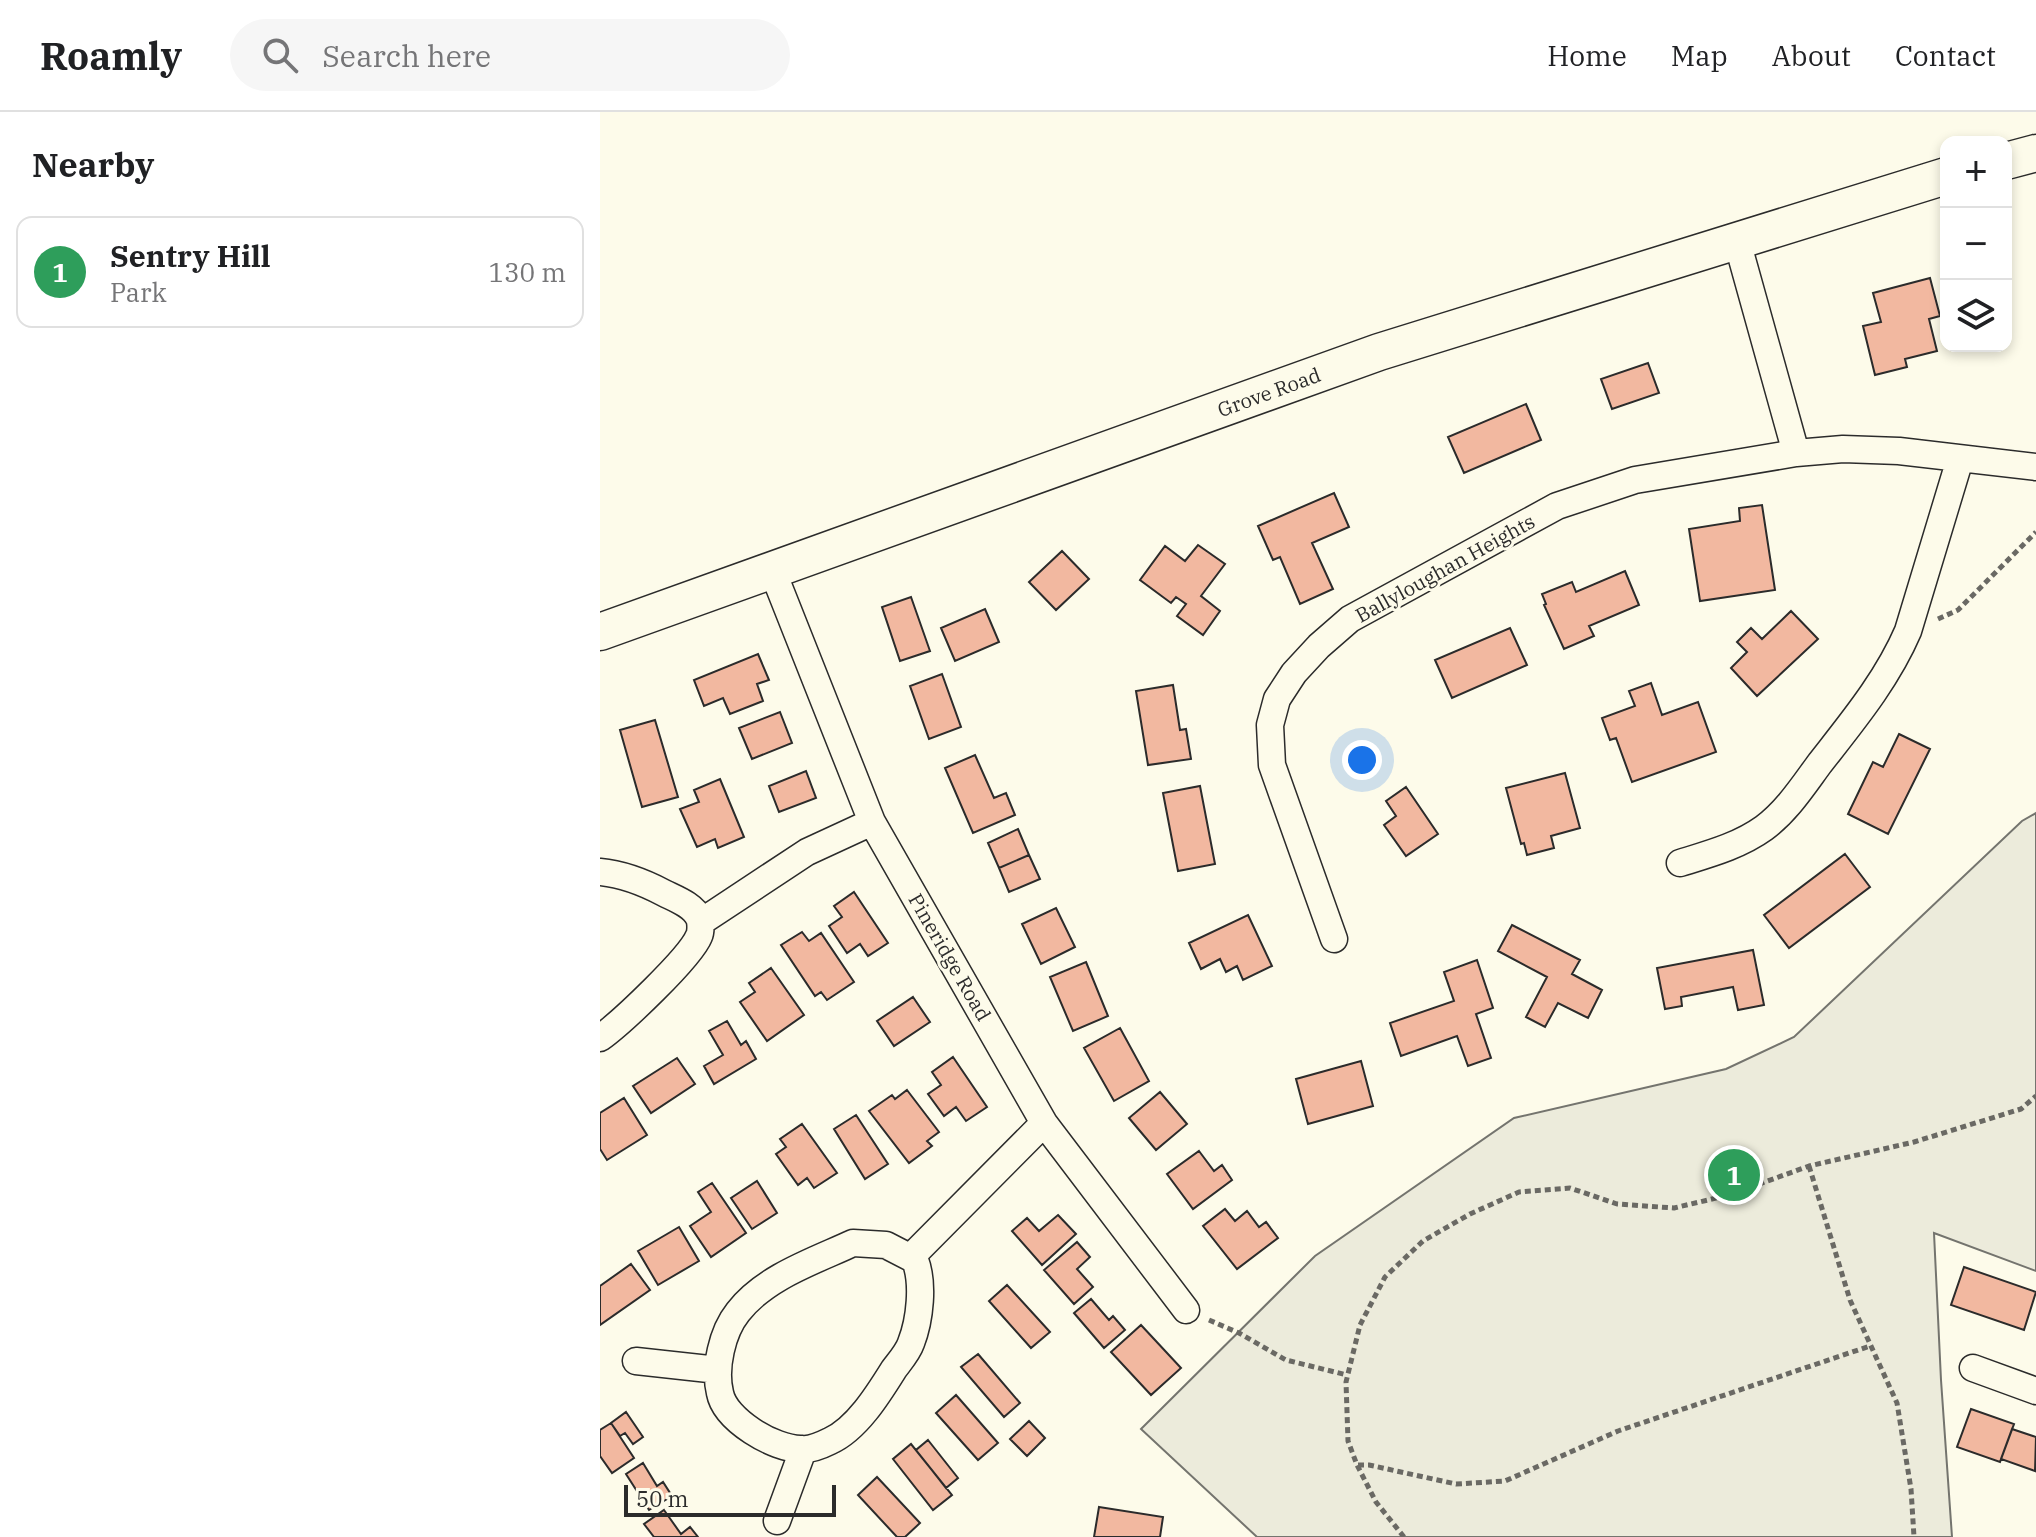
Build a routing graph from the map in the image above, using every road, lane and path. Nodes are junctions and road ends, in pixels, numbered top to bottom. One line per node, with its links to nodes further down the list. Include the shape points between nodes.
1 (2036, 153): 2 (street)
2 (2012, 159)
3 (1940, 178): 4 (street, Grove Road)
4 (1737, 241): 5 (street); 9 (street, Grove Road, via 1379,352)
5 (1796, 453): 6 (street, Ballyloughan Heights, via 1899,451); 16 (street, Ballyloughan Heights, via 1635,480 1557,506 1359,613 1319,646 1277,699 1270,745 1272,765)
6 (1960, 459): 7 (street, Ballyloughan Heights); 10 (street)
7 (2036, 467)
8 (2036, 532): 10 (path, via 1958,610)
9 (773, 572): 11 (street, Grove Road); 12 (street, Pineridge Road)
10 (1908, 631): 13 (street, via 1879,683 1781,814 1737,844)
11 (600, 632)
12 (872, 822): 15 (street, via 807,852); 19 (street, Pineridge Road)
13 (1680, 863)
14 (600, 872): 15 (street, via 654,887 691,907)
15 (701, 922): 17 (street, via 700,935 688,952)
16 (1334, 939)
17 (600, 1038)
18 (2036, 1096): 20 (path, via 2021,1109 1914,1142)
19 (1044, 1123): 21 (street); 22 (street, Pineridge Road)
20 (1809, 1166): 23 (path, via 1850,1300); 27 (path, via 1674,1208 1617,1204 1570,1188 1519,1192 1470,1214 1423,1241 1385,1277 1360,1325)
21 (912, 1256): 26 (street, via 886,1245 853,1243 784,1276 737,1313); 29 (street, via 921,1294 911,1344 851,1425 832,1441)
22 (1186, 1310): 27 (path, via 1286,1360)
23 (1870, 1346): 30 (path, via 1618,1431 1505,1481 1456,1484); 33 (path, via 1897,1403)
24 (636, 1361): 26 (street)
25 (1973, 1368): 28 (street)
26 (718, 1370): 29 (street, via 720,1396 735,1419 783,1447)
27 (1347, 1375): 30 (path, via 1348,1441)
28 (2036, 1391)
29 (803, 1450): 31 (street)
30 (1357, 1465): 32 (path, via 1376,1502)
31 (777, 1521)
32 (1404, 1537)
33 (1914, 1537)

